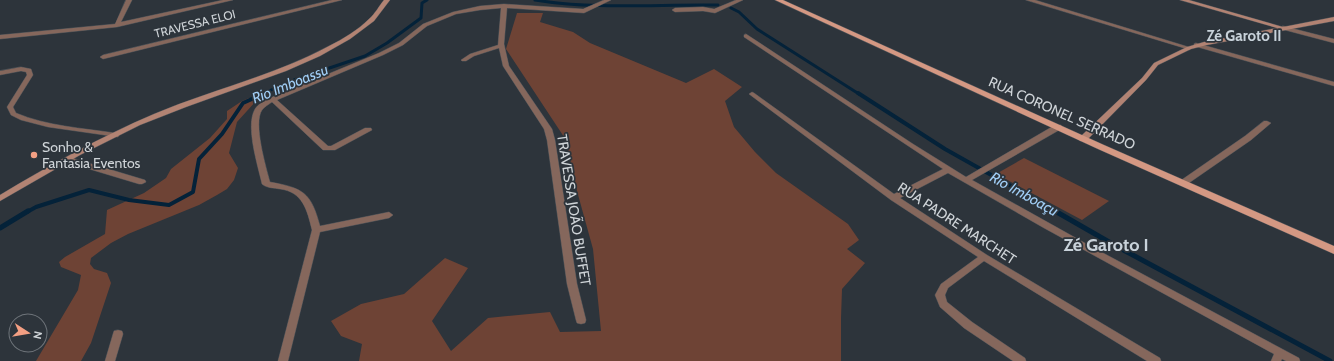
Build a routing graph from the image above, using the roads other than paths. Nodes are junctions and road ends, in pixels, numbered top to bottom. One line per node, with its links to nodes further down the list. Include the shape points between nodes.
1 (129, 0): 13 (street)
2 (230, 0): 13 (street)
3 (339, 0): 21 (street, TRAVESSA ELOI)
4 (387, 0): 30 (main road, via 368,24 353,36 326,50 289,67 159,115)
5 (608, 0): 10 (street, via 587,10)
6 (740, 0): 11 (street, via 715,11)
7 (778, 0): 28 (main road, RUA CORONEL SERRADO)
8 (1029, 0): 20 (street)
9 (1183, 0): 14 (main road)
10 (504, 6): 19 (street, TRAVESSA JOÃO BUFFET); 26 (street, via 467,10 440,18 381,54)
11 (675, 10)
12 (1334, 19): 14 (main road)
13 (117, 25): 16 (street)
14 (1283, 28): 17 (street); 18 (main road)
15 (746, 36): 33 (street)
16 (0, 38)
17 (1334, 41)
18 (1196, 45): 20 (main road); 24 (street)
19 (500, 46): 22 (street, via 476,53); 43 (street, TRAVESSA JOÃO BUFFET, via 506,66 548,129 574,290)
20 (1189, 48): 31 (main road, via 1156,64)
21 (103, 57)
22 (464, 60)
23 (0, 73): 30 (street, via 29,70 30,75 10,107 13,114 38,123)
24 (1334, 84)
25 (752, 94): 38 (street, RUA PADRE MARCHET)
26 (272, 99): 29 (street, via 326,148 332,148); 40 (street, via 258,110 255,122 256,141 266,184 288,188 300,194 311,211)
27 (1267, 123): 36 (street)
28 (1058, 127): 31 (main road, RUA CORONEL SERRADO); 34 (street)
29 (368, 130)
30 (115, 135): 32 (main road)
31 (1084, 139): 36 (main road, RUA CORONEL SERRADO)
32 (69, 160): 35 (street); 37 (main road)
33 (949, 169): 34 (street); 38 (street)
34 (966, 180): 45 (street)
35 (142, 182)
36 (1183, 183): 41 (main road, RUA CORONEL SERRADO)
37 (1, 198)
38 (894, 198): 42 (street, RUA PADRE MARCHET)
39 (390, 215): 40 (street)
40 (316, 230): 47 (street)
41 (1334, 250)
42 (984, 256): 48 (street, via 944,286 940,296 943,304 968,325); 49 (street, RUA PADRE MARCHET)
43 (582, 320)
44 (118, 334): 46 (street)
45 (1278, 357): 50 (street)
46 (110, 361)
47 (283, 361)
48 (1021, 361)
49 (1156, 361)
50 (1295, 361)

